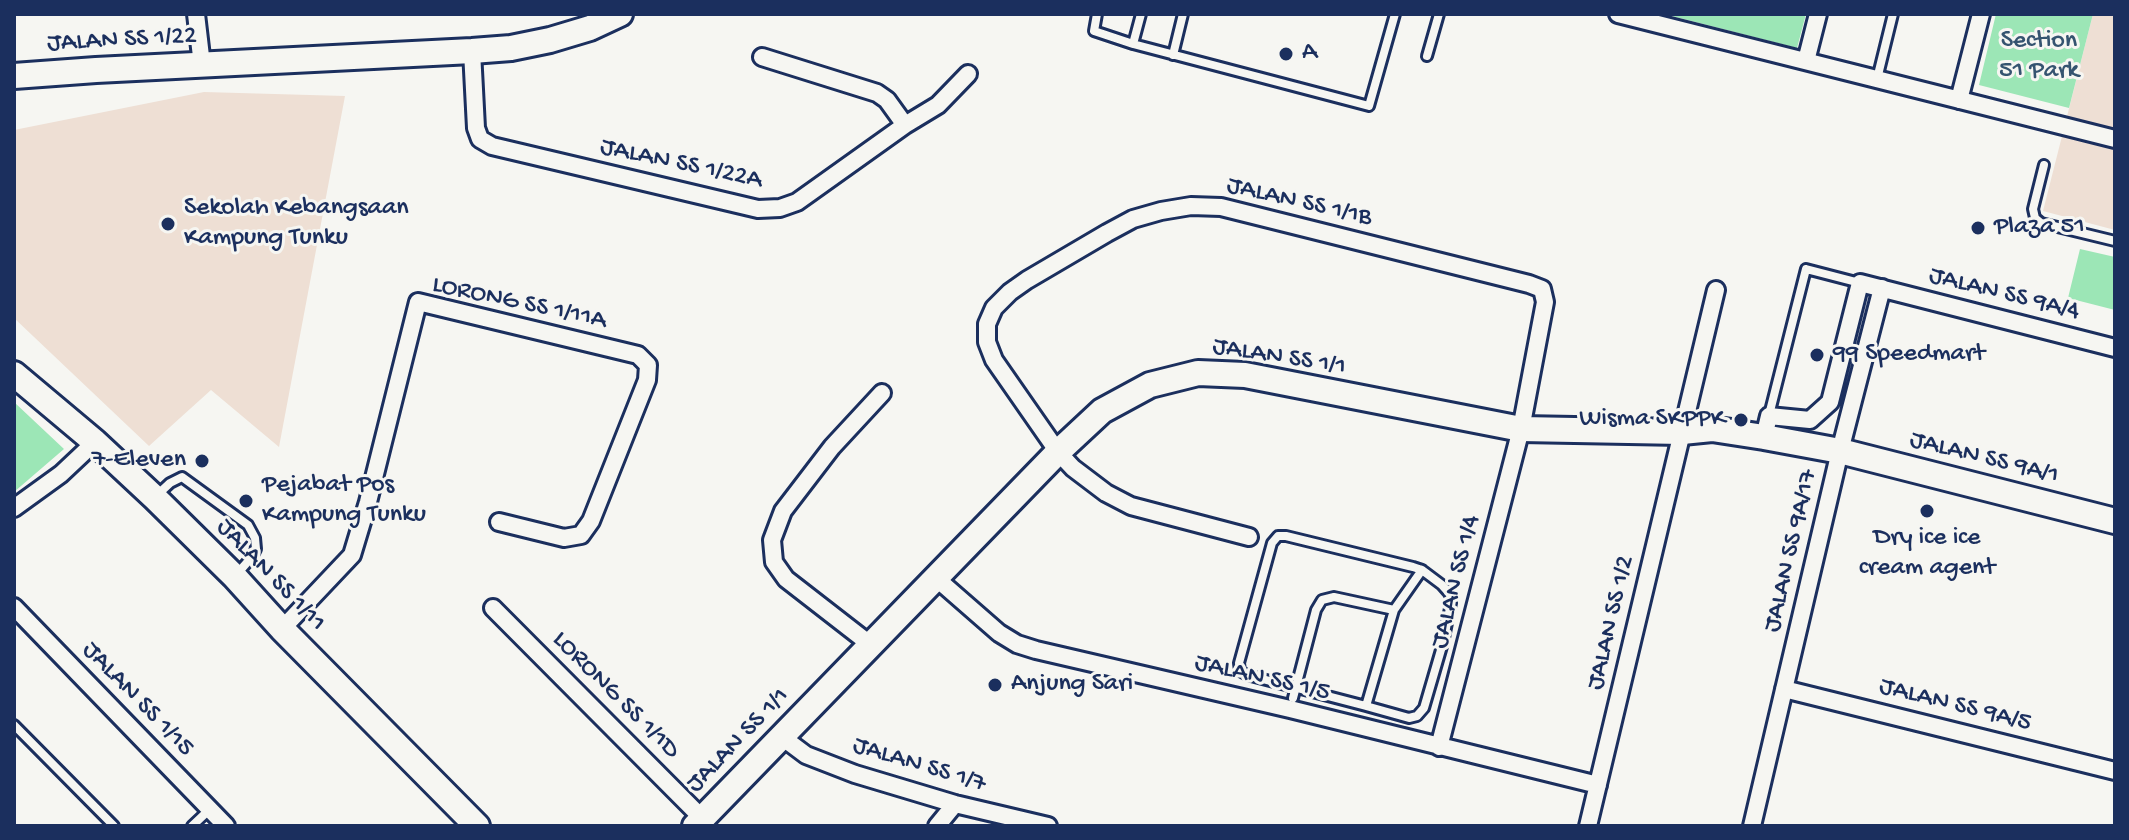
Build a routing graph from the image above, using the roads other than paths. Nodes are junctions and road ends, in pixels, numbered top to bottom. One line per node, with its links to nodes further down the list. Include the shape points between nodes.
1 (196, 14): 19 (street)
2 (620, 14): 14 (street, JALAN SS 1/22, via 550,40)
3 (1097, 14): 13 (lane, via 1094,31)
4 (1141, 14): 13 (lane)
5 (1183, 14): 15 (lane)
6 (1394, 14): 15 (lane, via 1369,106)
7 (1439, 14): 16 (lane)
8 (1618, 14): 12 (street)
9 (1818, 14): 18 (street)
10 (1893, 14): 22 (lane)
11 (1981, 14): 23 (street)
12 (1648, 18): 18 (street)
13 (1133, 44): 15 (lane)
14 (472, 51): 19 (street, JALAN SS 1/22); 24 (street, JALAN SS 1/22A, via 476,128 480,139 492,146 758,209 797,202)
15 (1173, 55)
16 (1427, 56)
17 (762, 57): 24 (street, via 877,93)
18 (1806, 61): 22 (street)
19 (202, 65): 21 (street, JALAN SS 1/22)
20 (968, 74): 24 (street, JALAN SS 1/22A, via 938,105)
21 (14, 76)
22 (1877, 79): 23 (street)
23 (1959, 100): 25 (street)
24 (905, 125)
25 (2115, 139)
26 (2044, 165): 27 (lane, via 2035,218)
27 (2115, 241)
28 (1860, 283): 29 (street, JALAN SS 9A/4); 34 (street, via 1830,402 1810,420); 34 (lane, via 1806,269)
29 (1882, 288): 31 (street, JALAN SS 9A/4); 38 (street, JALAN SS 9A/17)
30 (1716, 290): 36 (street, JALAN SS 1/2)
31 (2115, 348)
32 (14, 374): 37 (street, JALAN SS 1/11)
33 (882, 393): 52 (street, via 783,511 772,540 774,562 786,579)
34 (1766, 426): 36 (street, JALAN SS 1/1); 38 (street, JALAN SS 1/1)
35 (1521, 429): 36 (street, JALAN SS 1/1); 39 (street, JALAN SS 1/1, via 1245,375 1198,373 1150,385 1102,411); 39 (street, JALAN SS 1/1B, via 1545,302 1542,289 1221,207 1191,206 1133,219 1027,280 994,308 987,342 994,360); 58 (street, JALAN SS 1/4)
36 (1682, 432): 60 (street, JALAN SS 1/2)
37 (95, 442): 40 (street, JALAN SS 1/11); 41 (street)
38 (1840, 451): 42 (street, JALAN SS 9A/1); 53 (street, JALAN SS 9A/17)
39 (1058, 452): 44 (street, via 1106,493 1131,506); 47 (street, JALAN SS 1/1)
40 (155, 498): 46 (street, JALAN SS 1/11); 46 (lane, via 182,477 248,525 256,549)
41 (14, 508)
42 (2115, 521)
43 (499, 522): 51 (street, LORONG SS 1/11A, via 564,538 581,535 608,479 647,380 648,365 638,355 418,302 352,555)
44 (1249, 537)
45 (1422, 570): 50 (lane); 54 (lane, via 1278,536 1239,663 1240,671); 55 (lane, via 1450,594 1451,603 1424,708 1409,718)
46 (234, 576): 51 (street, JALAN SS 1/11)
47 (936, 578): 52 (street, JALAN SS 1/1); 54 (street, JALAN SS 1/5, via 1017,644)
48 (14, 607): 62 (street, JALAN SS 1/15)
49 (493, 608): 63 (street, LORONG SS 1/1D)
50 (1394, 610): 54 (lane, via 1352,599 1322,600); 55 (lane)
51 (282, 629): 67 (street, JALAN SS 1/11)
52 (871, 645): 57 (street, JALAN SS 1/1)
53 (1784, 689): 59 (street, JALAN SS 9A/5); 71 (street, JALAN SS 9A/17)
54 (1293, 698): 55 (lane); 58 (street, JALAN SS 1/5)
55 (1366, 706)
56 (14, 725): 64 (lane)
57 (782, 737): 61 (street, JALAN SS 1/7, via 806,755 855,774); 63 (street, JALAN SS 1/1)
58 (1439, 747): 60 (street, JALAN SS 1/5)
59 (2115, 771)
60 (1598, 785): 70 (street, JALAN SS 1/2)
61 (955, 804): 68 (street); 69 (street, JALAN SS 1/7)
62 (209, 810): 65 (lane); 66 (street, JALAN SS 1/15)
63 (699, 822)
64 (114, 826)
65 (192, 826)
66 (226, 826)
67 (477, 826)
68 (937, 826)
69 (1048, 826)
70 (1588, 826)
71 (1752, 826)

